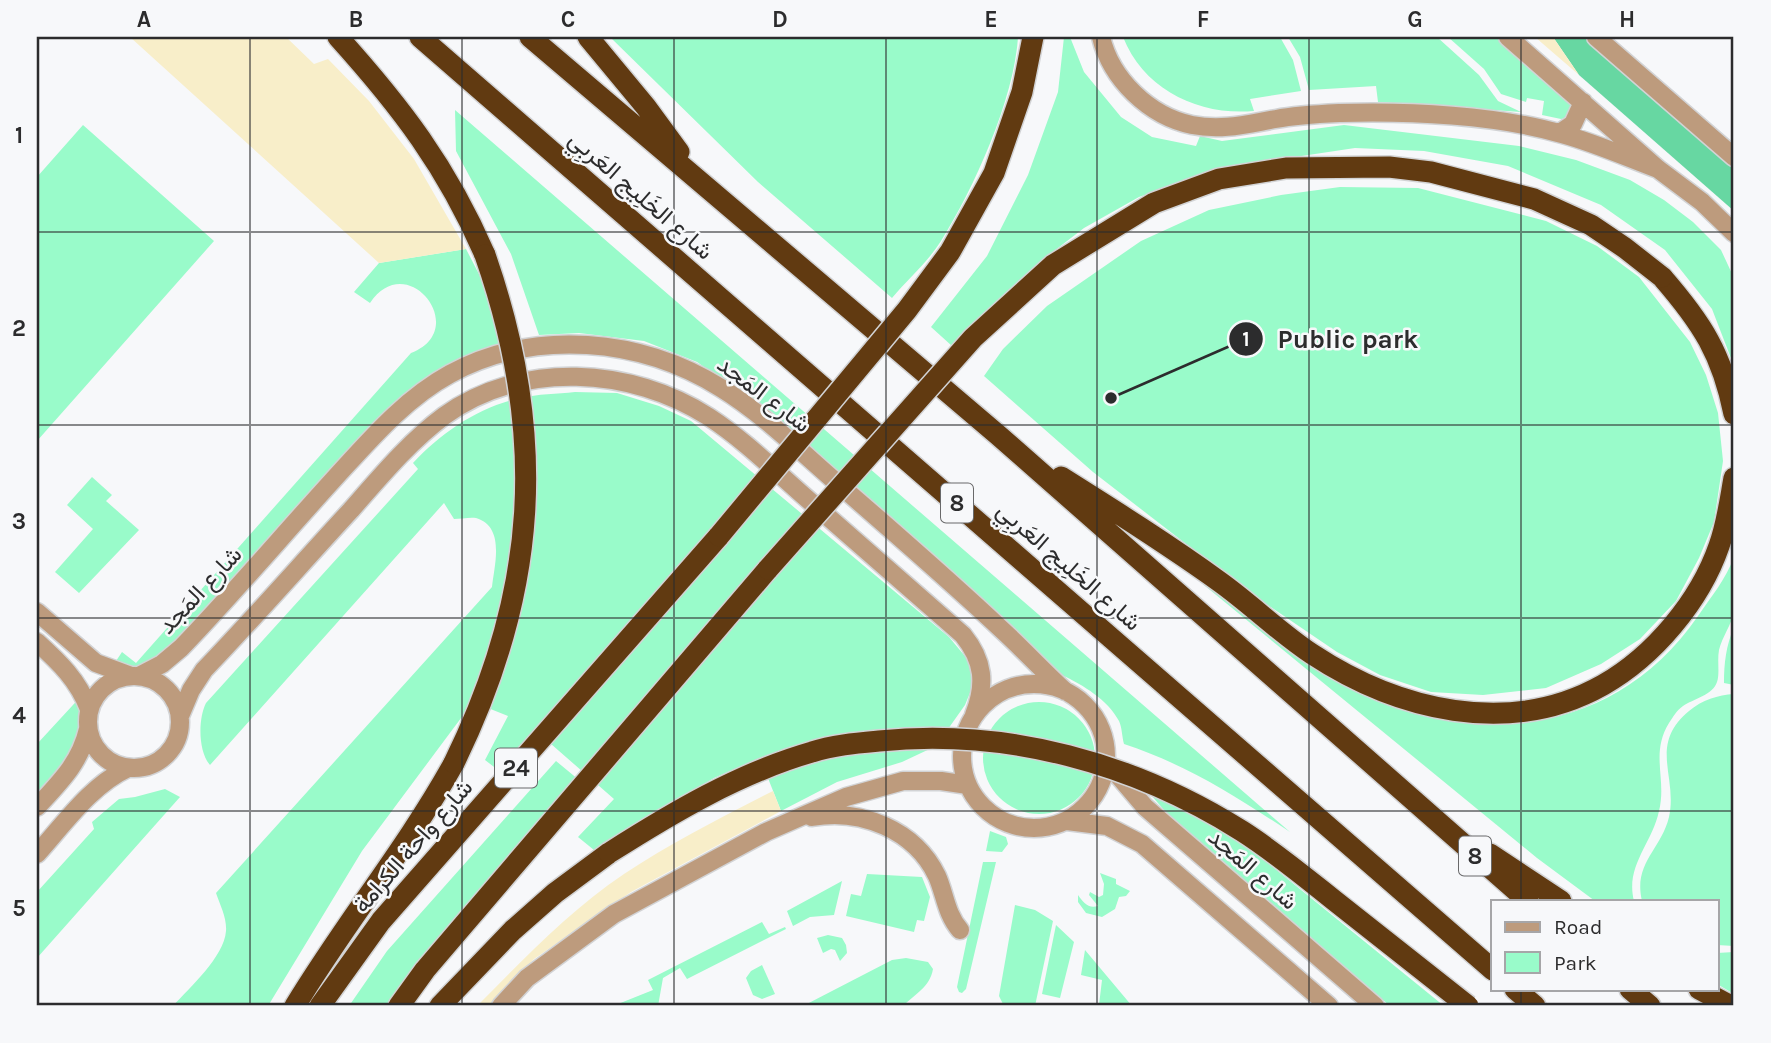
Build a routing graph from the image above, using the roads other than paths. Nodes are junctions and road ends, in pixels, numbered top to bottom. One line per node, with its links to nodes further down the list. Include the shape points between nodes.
1 (338, 37): 41 (highway, bridge, via 384,88 437,161 485,255 520,382 526,513 503,642 454,763)
2 (420, 37): 37 (highway, شارع الخَلِيج العَربِي / 8)
3 (530, 37): 13 (highway, شارع الخَلِيج العَربِي / 8)
4 (587, 37): 13 (highway)
5 (1033, 37): 42 (highway, شارع واحة الكرامة / 24, bridge, via 1022,92 994,173 950,252 908,310 719,536 381,921)
6 (1101, 37): 10 (street, via 1113,67 1128,87 1167,116 1190,125 1239,127 1316,114 1382,114 1474,119)
7 (1508, 37): 9 (street)
8 (1596, 37): 11 (street)
9 (1583, 102): 10 (street, via 1578,117); 12 (street)
10 (1560, 133): 12 (street)
11 (1734, 157)
12 (1658, 169): 14 (street)
13 (699, 179): 16 (highway, شارع الخَلِيج العَربِي / 8)
14 (1734, 233)
15 (1734, 414): 43 (highway, 24, bridge, via 1714,347 1693,313 1662,278 1591,225 1534,199 1431,172 1389,167 1286,168 1219,179 1154,203 1053,265 974,338 768,569)
16 (998, 435): 17 (highway, via 1222,583 1265,620 1337,670 1395,696 1481,713 1564,703 1615,678 1642,658 1689,606 1706,578 1720,544); 30 (highway, شارع الخَلِيج العَربِي / 8)
17 (1734, 478)
18 (37, 612): 20 (street, via 96,663)
19 (37, 642): 22 (street, via 69,672)
20 (135, 676): 21 (street, شارع المَجد, via 162,664 181,648 378,432 424,392 449,374 495,356 572,344 666,360 723,388 869,510); 22 (street, via 106,685); 24 (street, via 162,685)
21 (1065, 691): 23 (street, via 1032,684 1015,687); 26 (street, via 1080,700 1096,720)
22 (89, 709): 25 (street)
23 (974, 715): 24 (street, via 983,677 977,655 963,635 731,434 689,405 653,390 616,380 565,376 488,392 459,406 420,436 204,670); 28 (street, via 962,749)
24 (180, 716): 27 (street, via 180,730 170,751 152,765)
25 (88, 729): 27 (street, via 102,755); 29 (street, via 75,763)
26 (1107, 761): 31 (street, via 1095,796); 47 (street, شارع المَجد, via 1144,807)
27 (128, 768): 33 (street, via 98,787)
28 (968, 785): 31 (street, via 979,803 1011,825 1043,828); 32 (street, via 903,781 846,797)
29 (37, 807)
30 (1422, 810): 34 (highway, شارع الخَلِيج العَربِي / 8); 35 (highway)
31 (1068, 821): 46 (street, via 1107,826 1142,844)
32 (757, 836): 36 (street, via 823,815 883,824 909,840 928,861 949,915); 45 (street, via 614,914 527,978)
33 (37, 854)
34 (1527, 900)
35 (1559, 900)
36 (960, 930)
37 (1491, 968)
38 (1516, 990): 49 (highway)
39 (1630, 990): 50 (highway)
40 (1701, 990): 51 (highway)
41 (295, 1006)
42 (320, 1006)
43 (399, 1006)
44 (440, 1006): 48 (highway, bridge, via 555,892 673,812 813,751 914,739 1041,748 1135,777 1188,800 1297,871)
45 (501, 1006)
46 (1329, 1006)
47 (1375, 1006)
48 (1468, 1006)
49 (1535, 1006)
50 (1650, 1006)
51 (1731, 1006)

